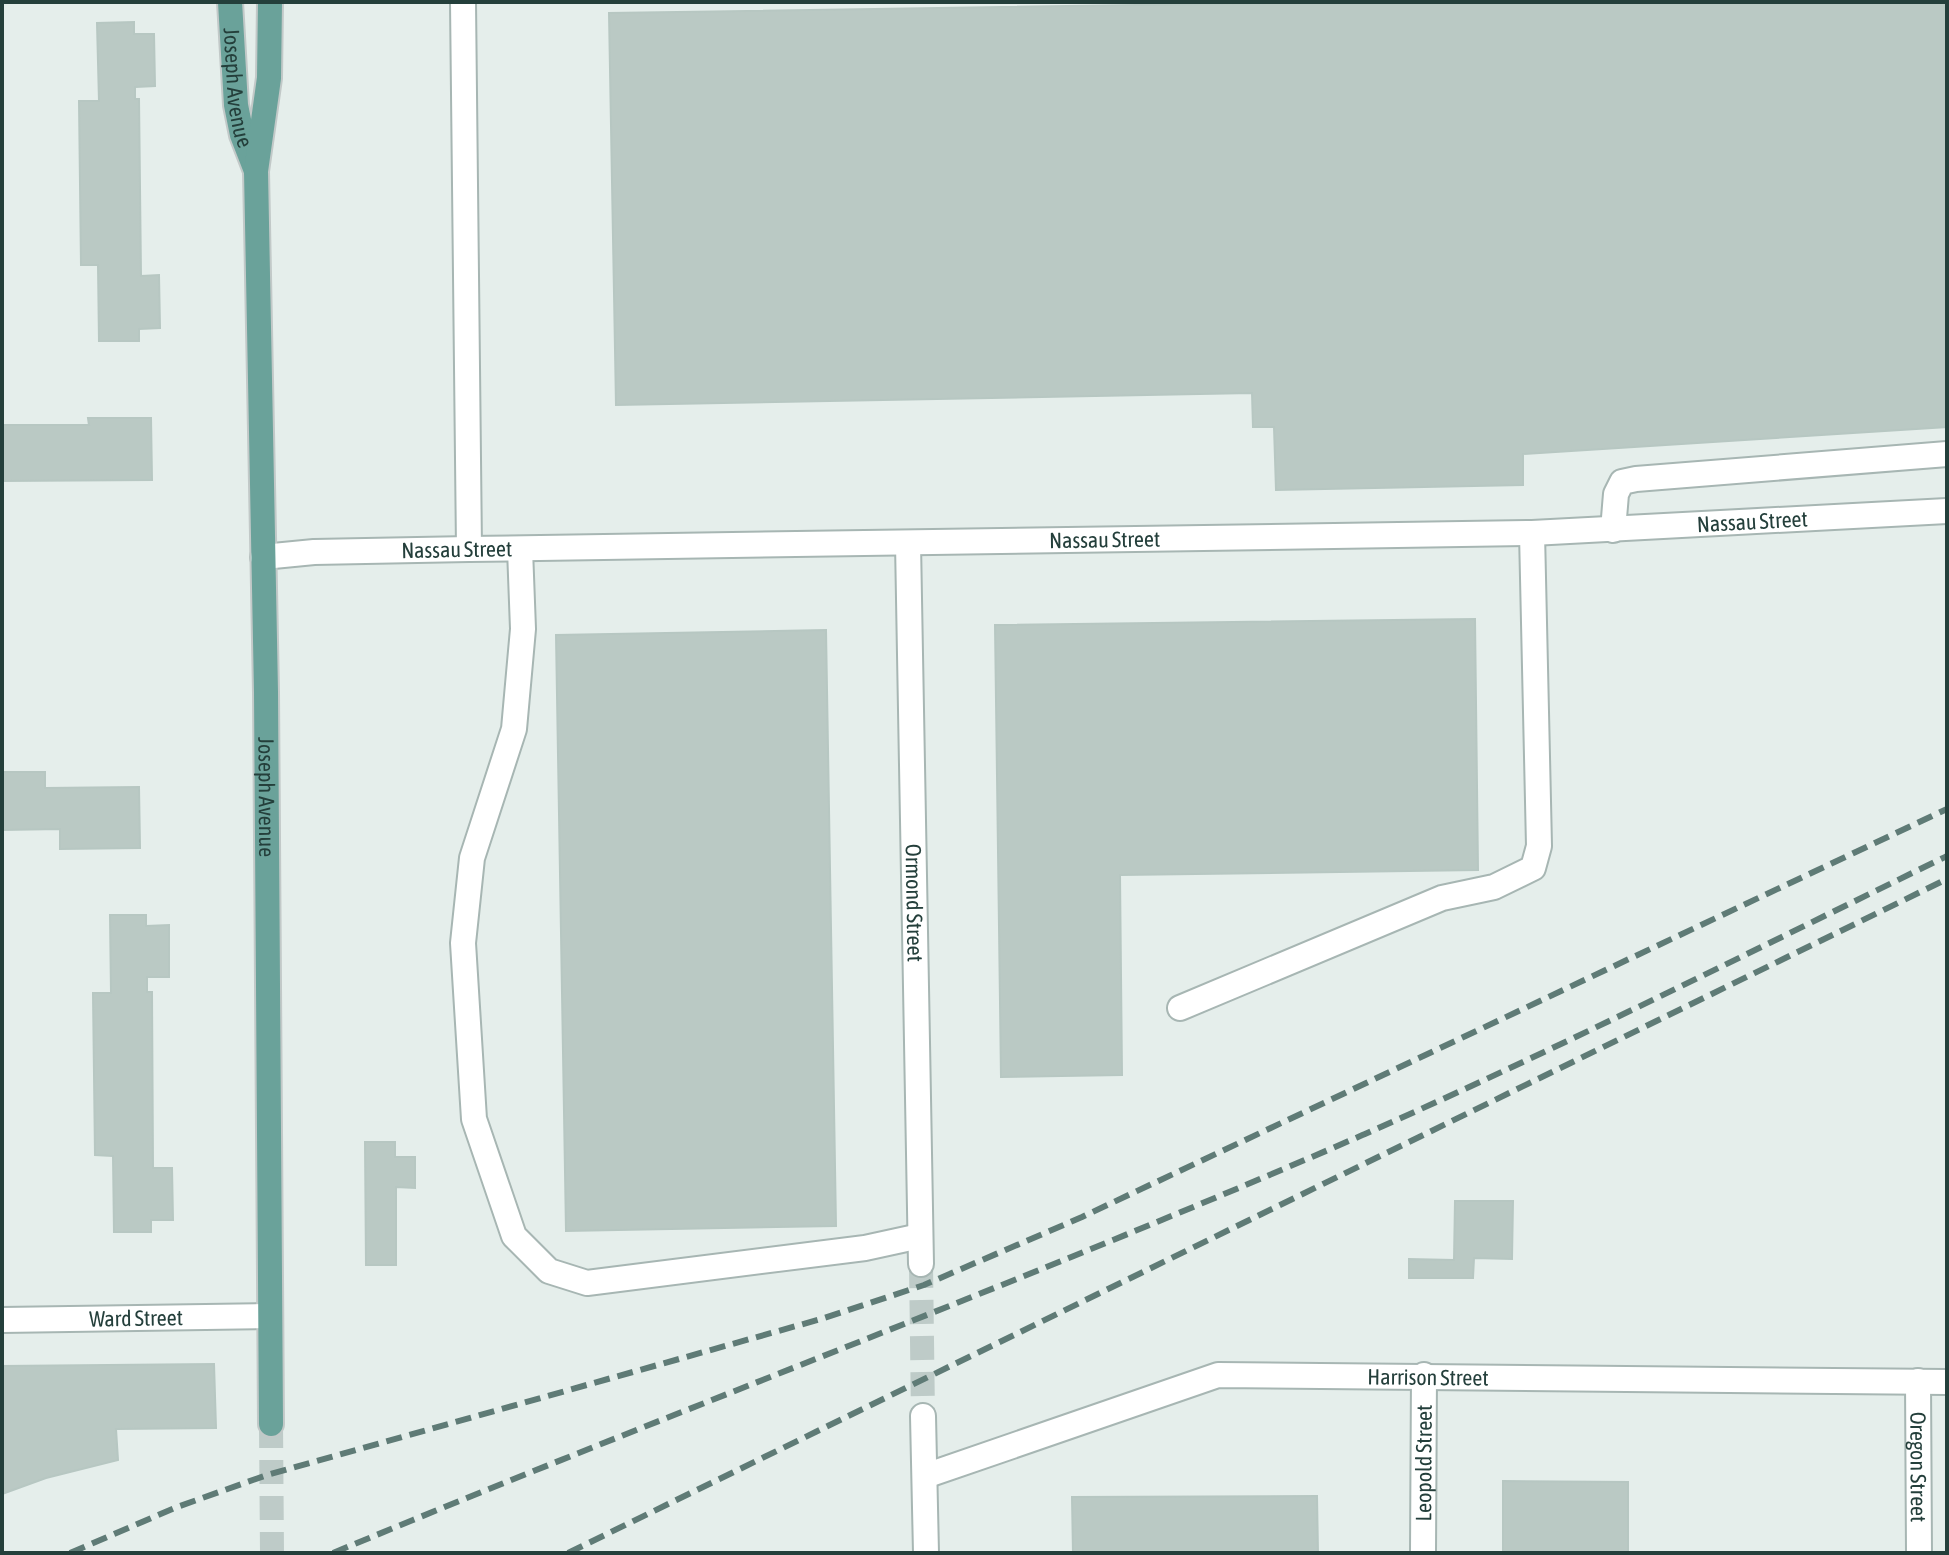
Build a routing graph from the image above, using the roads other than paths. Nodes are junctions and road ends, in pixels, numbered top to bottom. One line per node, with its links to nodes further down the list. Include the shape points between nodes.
1 (230, 2): 4 (main road, Joseph Avenue, via 236,105)
2 (270, 2): 4 (main road, Joseph Avenue, via 269,78)
3 (463, 2): 10 (street)
4 (256, 171): 12 (main road, Joseph Avenue)
5 (1947, 454): 7 (street, via 1622,482)
6 (1947, 511): 7 (street, Nassau Street)
7 (1613, 530): 8 (street, Nassau Street)
8 (1532, 533): 9 (street, Nassau Street); 13 (street, via 1539,846 1533,868 1494,887 1442,898)
9 (908, 543): 11 (street, Nassau Street); 14 (street, Ormond Street)
10 (469, 549): 11 (street, Nassau Street); 12 (street, Nassau Street)
11 (520, 549): 14 (street, via 523,629 514,729 472,858 463,943 474,1119 514,1236 549,1271 587,1283 865,1248)
12 (263, 557): 16 (main road, Joseph Avenue)
13 (1180, 1008)
14 (920, 1236): 15 (street, Ormond Street)
15 (921, 1264)
16 (269, 1316): 17 (street, Ward Street); 22 (main road, Joseph Avenue)
17 (2, 1320)
18 (1424, 1375): 19 (street, Harrison Street); 23 (street, Harrison Street, via 1218,1375); 25 (street, Leopold Street)
19 (1918, 1381): 20 (street, Harrison Street); 26 (street, Oregon Street)
20 (1947, 1382)
21 (923, 1416): 23 (street)
22 (271, 1424)
23 (925, 1476): 24 (street)
24 (926, 1553)
25 (1423, 1553)
26 (1919, 1553)

